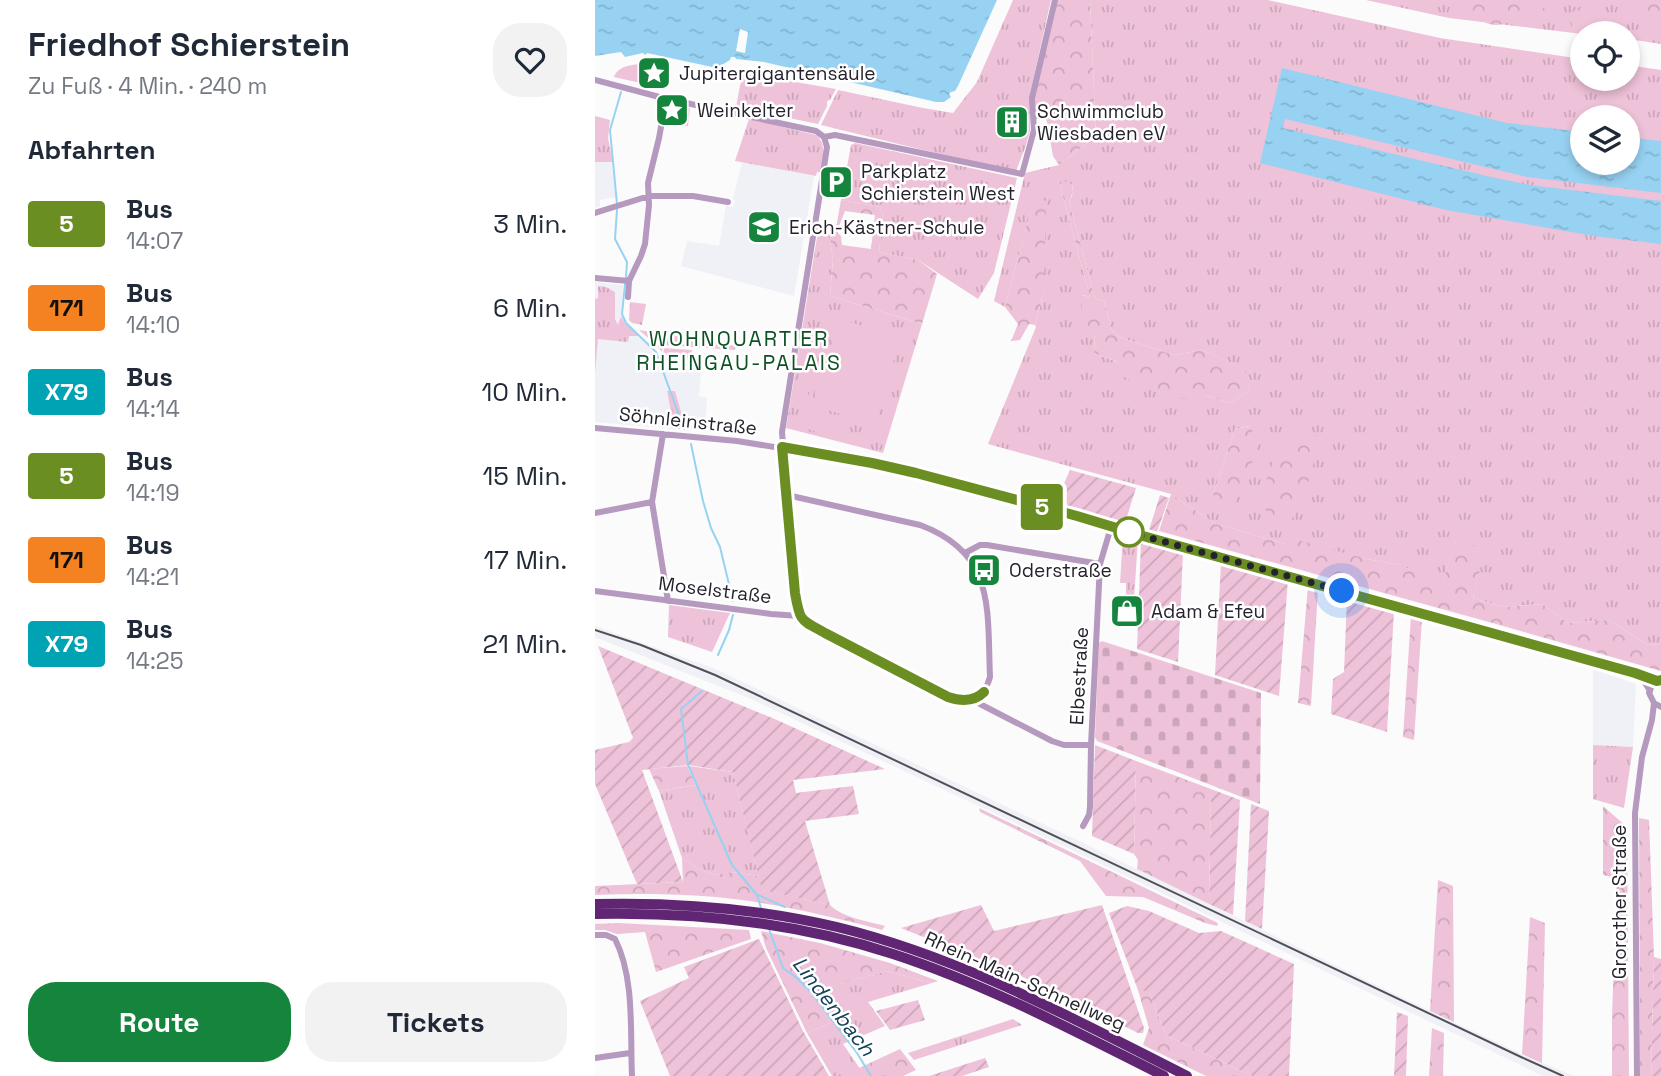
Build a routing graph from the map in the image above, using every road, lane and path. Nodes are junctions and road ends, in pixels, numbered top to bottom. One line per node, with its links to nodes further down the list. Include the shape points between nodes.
1 (1055, 0): 4 (street, via 1032,98 1034,130 1022,174 835,135)
2 (595, 80): 3 (street)
3 (665, 100): 4 (street, via 816,131); 5 (street)
4 (824, 137): 13 (street, via 824,167)
5 (649, 196): 6 (street); 7 (street); 9 (street, via 644,250)
6 (728, 202)
7 (595, 213)
8 (595, 278): 9 (street)
9 (626, 281): 10 (street)
10 (628, 297)
11 (595, 428): 12 (street, Söhnleinstraße)
12 (663, 434): 13 (street, Söhnleinstraße); 15 (street)
13 (782, 447): 14 (street); 17 (street, Söhnleinstraße, via 916,473)
14 (787, 495): 18 (street, via 920,525); 22 (street)
15 (652, 502): 16 (street); 21 (street)
16 (595, 513)
17 (1111, 527): 19 (street, Elbestraße); 23 (street, Söhnleinstraße)
18 (965, 553): 19 (street, via 987,545); 26 (street, via 981,580 988,608 990,677 984,692)
19 (1100, 564): 30 (street, Elbestraße)
20 (595, 592): 21 (street, Moselstraße)
21 (668, 601): 22 (street, Moselstraße)
22 (799, 616): 26 (street, Moselstraße, via 948,697)
23 (1631, 672): 24 (street, Söhnleinstraße); 25 (street, Söhnleinstraße)
24 (1659, 681): 25 (street)
25 (1650, 691): 27 (street)
26 (974, 698): 30 (street, Moselstraße, via 1052,741)
27 (1654, 703): 28 (street); 29 (street, Grorother Straße)
28 (1661, 708): 29 (street, Grorother Straße)
29 (1650, 729): 42 (street, Grorother Straße, via 1635,813)
30 (1091, 745): 31 (street, Elbestraße, via 1090,807)
31 (1083, 826)
32 (595, 904): 34 (highway, Rhein-Main-Schnellweg, via 678,904)
33 (595, 914): 34 (highway, Rhein-Main-Schnellweg)
34 (741, 915): 35 (highway, Rhein-Main-Schnellweg)
35 (774, 919): 40 (highway, Rhein-Main-Schnellweg, via 925,965); 41 (highway, Rhein-Main-Schnellweg, via 838,927 959,967)
36 (595, 935): 37 (street, via 613,937 621,952 628,976)
37 (630, 1053): 38 (street); 39 (street)
38 (595, 1058)
39 (632, 1076)
40 (1164, 1076)
41 (1187, 1076)
42 (1637, 1076)

